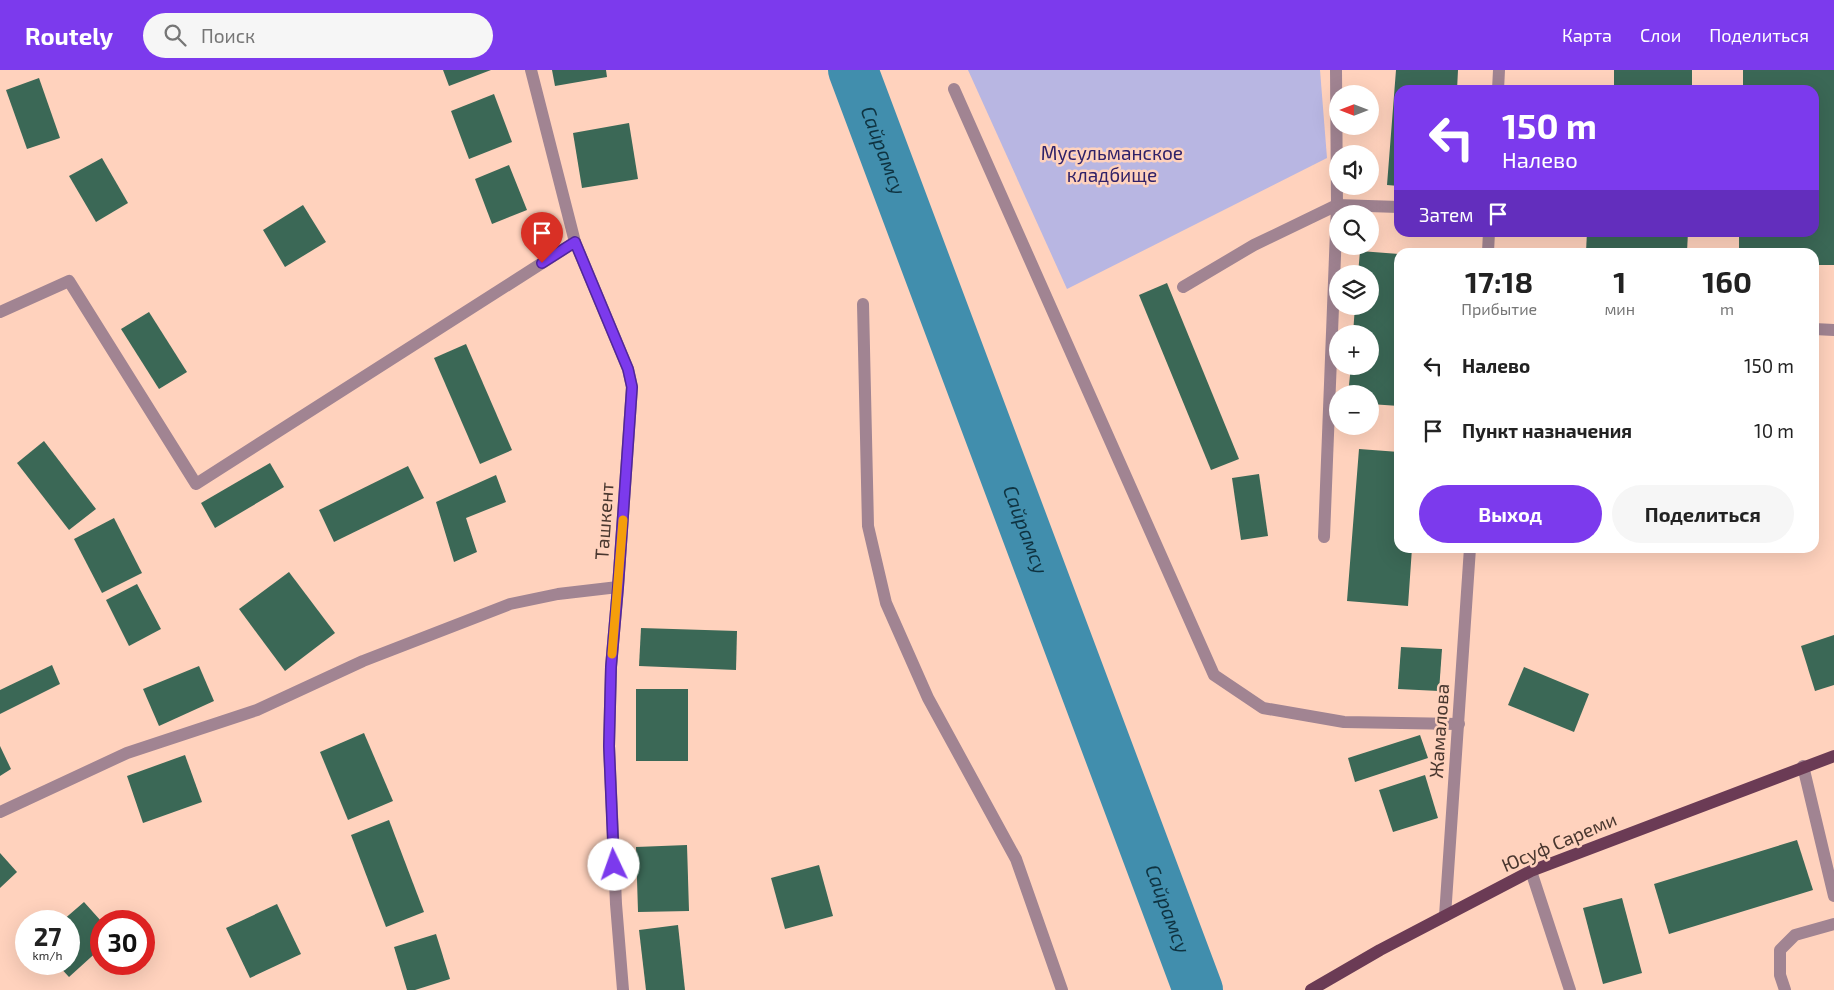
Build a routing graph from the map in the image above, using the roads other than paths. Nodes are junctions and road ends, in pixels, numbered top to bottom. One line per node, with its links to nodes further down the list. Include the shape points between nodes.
1 (531, 70): 10 (street, Ташкент)
2 (1336, 70): 6 (street)
3 (1499, 70): 4 (street)
4 (1498, 85)
5 (954, 89): 20 (street, via 1214,675 1263,708 1344,722)
6 (1337, 205)
7 (1379, 206): 8 (street)
8 (1394, 207)
9 (1329, 209): 12 (street, via 1254,245)
10 (575, 242): 14 (street, via 196,484 70,281); 19 (street, Ташкент, via 628,369 632,387)
11 (1335, 255): 17 (street)
12 (1182, 288)
13 (863, 304): 29 (street, via 868,526 886,603 928,698 1016,859)
14 (0, 312)
15 (1819, 329): 16 (street)
16 (1834, 330)
17 (1324, 537)
18 (1470, 553): 20 (street, Жамалова)
19 (618, 587): 23 (street, via 510,604 363,661 257,710 127,753); 28 (street, Ташкент, via 609,746)
20 (1459, 724): 26 (street, Жамалова)
21 (1834, 756): 22 (main road, Юсуф Сареми)
22 (1802, 766): 24 (main road, Юсуф Сареми); 25 (street)
23 (0, 812)
24 (1531, 871): 26 (main road, Юсуф Сареми); 31 (street)
25 (1834, 896)
26 (1445, 916): 30 (main road, Юсуф Сареми)
27 (1834, 924): 32 (street, via 1795,935 1780,950 1780,975)
28 (623, 990)
29 (1062, 990)
30 (1311, 990)
31 (1570, 990)
32 (1785, 990)

